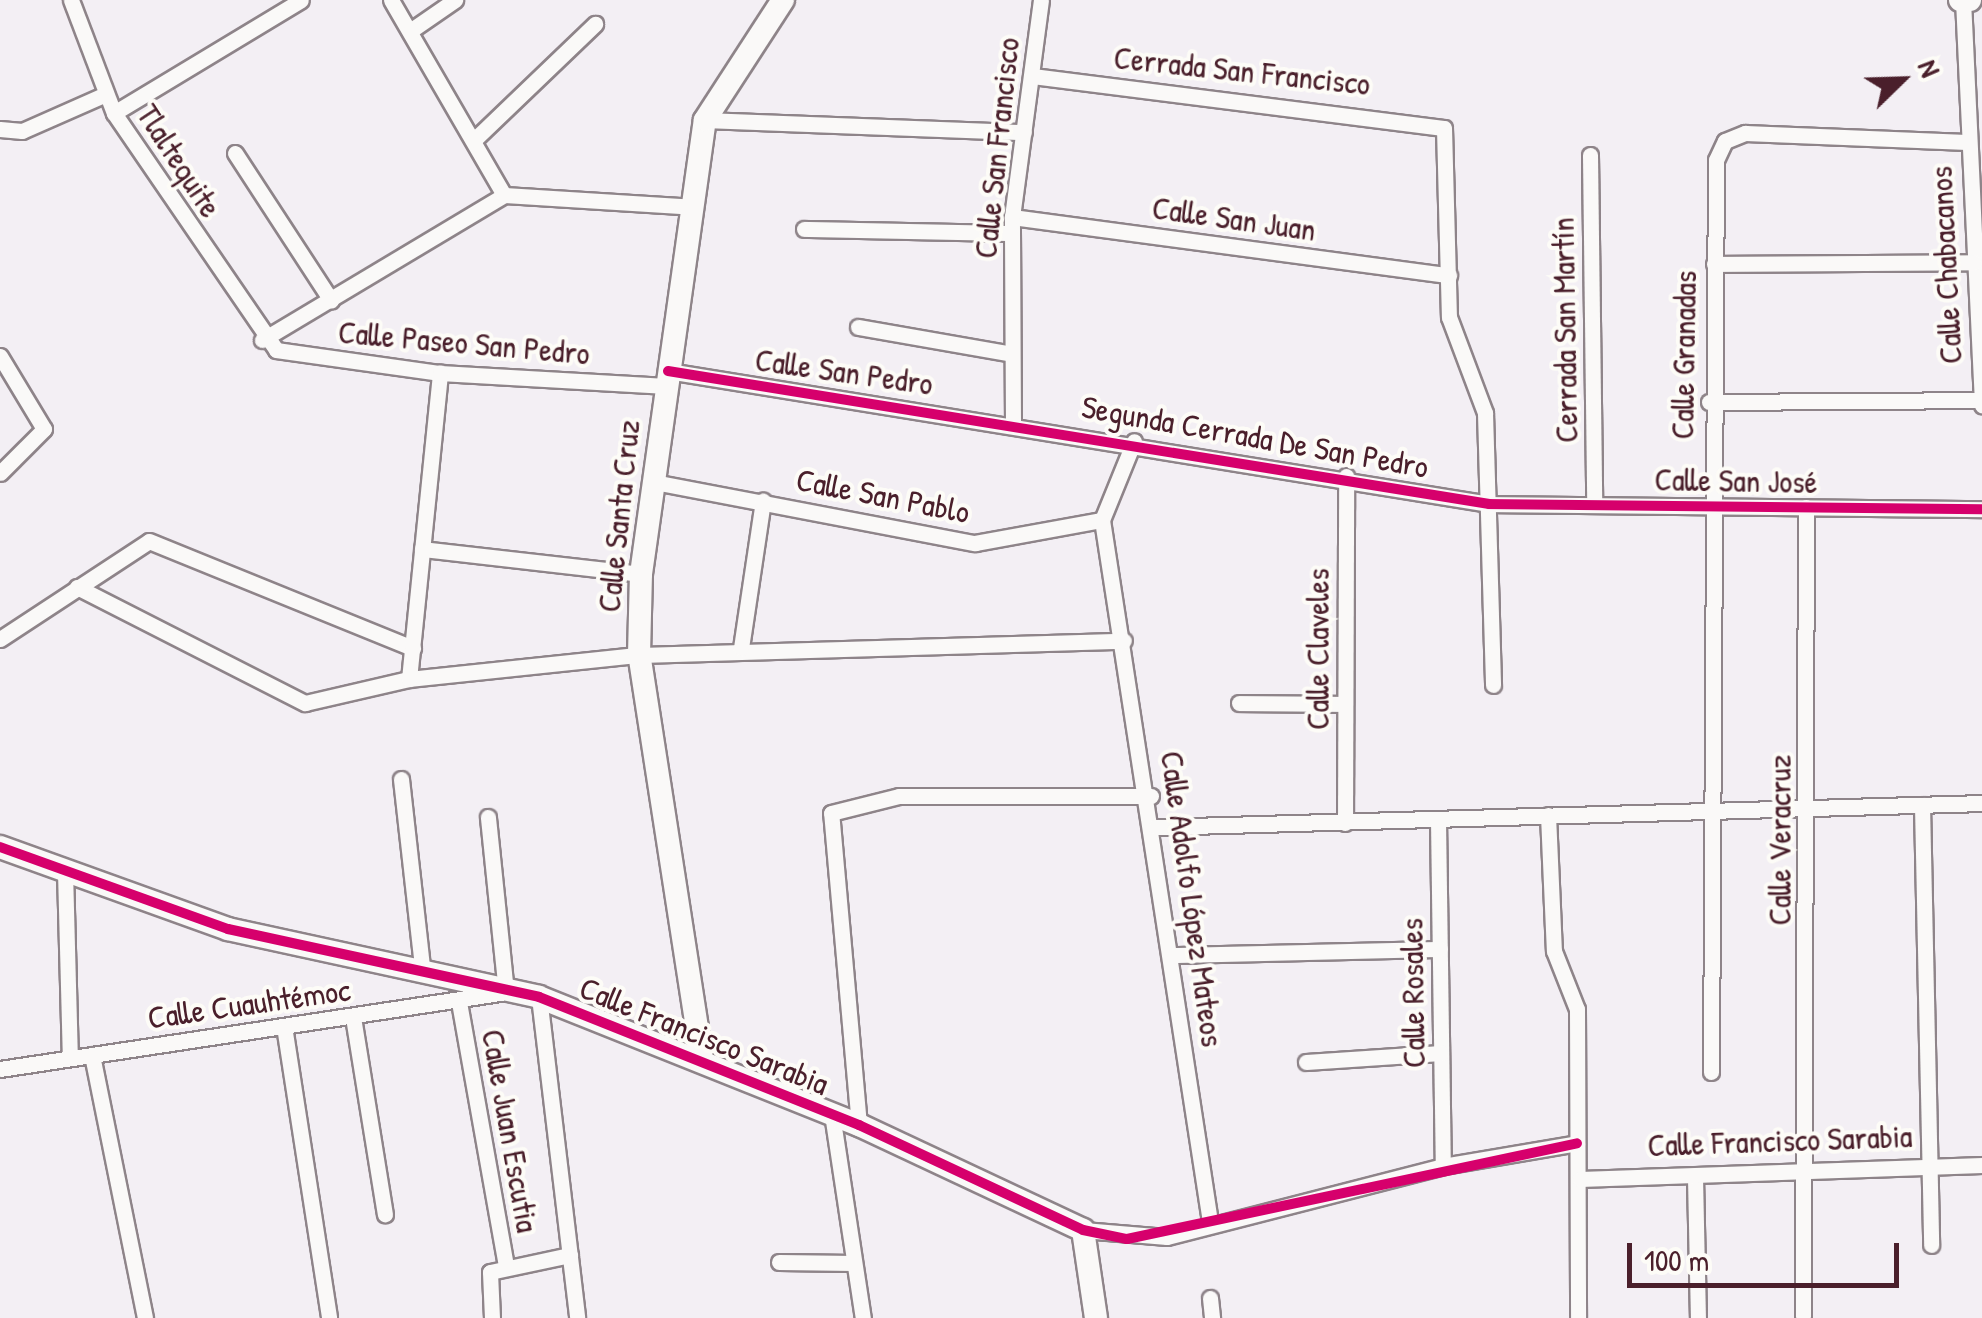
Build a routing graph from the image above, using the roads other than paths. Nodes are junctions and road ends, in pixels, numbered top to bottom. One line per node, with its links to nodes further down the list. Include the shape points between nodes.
1 (71, 0): 11 (street, Tlaltequite)
2 (301, 0): 12 (street)
3 (391, 0): 9 (street)
4 (454, 0): 9 (street)
5 (783, 0): 13 (street, Calle Santa Cruz)
6 (1040, 0): 10 (street, Calle San Francisco)
7 (1964, 0): 17 (street, Calle Chabacanos)
8 (595, 24): 16 (street)
9 (410, 31): 16 (street)
10 (1032, 76): 15 (street, Calle San Francisco); 27 (street, Cerrada San Francisco, via 1444,128)
11 (106, 94): 12 (street, Tlaltequite); 14 (street, via 22,131)
12 (114, 113): 30 (street, Tlaltequite)
13 (705, 120): 15 (street); 21 (street, Calle Santa Cruz)
14 (0, 129)
15 (1024, 132): 23 (street, Calle San Francisco)
16 (474, 140): 20 (street)
17 (1967, 142): 22 (street, Calle Chabacanos); 26 (street, Calle Granadas, via 1746,133 1725,142)
18 (235, 153): 28 (street)
19 (1590, 155): 44 (street, Cerrada San Martín)
20 (504, 196): 21 (street); 28 (street)
21 (693, 207): 34 (street, Calle Santa Cruz)
22 (1977, 222): 25 (street, Calle Chabacanos)
23 (1012, 225): 24 (street, Calle San Juan); 27 (street, Calle San Juan); 31 (street, Calle San Francisco)
24 (804, 229)
25 (1974, 262): 26 (street); 36 (street, Calle Chabacanos)
26 (1714, 264): 35 (street, Calle Granadas)
27 (1449, 275): 43 (street, via 1456,345 1485,412)
28 (331, 300): 30 (street)
29 (858, 327): 31 (street)
30 (262, 340): 33 (street, Calle Paseo San Pedro, via 292,356)
31 (1012, 354): 37 (street, Calle San Francisco)
32 (0, 356): 39 (street, via 44,430)
33 (440, 372): 34 (street, Calle Paseo San Pedro); 49 (street)
34 (668, 379): 37 (street, Calle San Pedro); 41 (street, Calle Santa Cruz)
35 (1709, 402): 36 (street); 45 (street, Calle Granadas)
36 (1982, 403)
37 (1013, 422): 38 (street, Segunda Cerrada De San Pedro)
38 (1134, 441): 40 (street, Segunda Cerrada De San Pedro); 48 (street)
39 (0, 472)
40 (1346, 476): 43 (street, Segunda Cerrada De San Pedro); 60 (street, Calle Claveles)
41 (654, 482): 42 (street, Calle San Pablo); 50 (street, Calle Santa Cruz)
42 (763, 501): 48 (street, Calle San Pablo, via 975,542); 55 (street)
43 (1489, 504): 44 (street, Calle San José); 58 (street)
44 (1594, 505): 45 (street, Calle San José)
45 (1709, 506): 46 (street, Calle San José); 66 (street, Calle Granadas)
46 (1806, 507): 47 (street, Calle San José); 65 (street, Calle Veracruz)
47 (1982, 509)
48 (1102, 520): 53 (street, Calle Adolfo López Mateos)
49 (422, 549): 50 (street); 54 (street)
50 (641, 574): 56 (street, Calle Santa Cruz)
51 (77, 587): 52 (street); 54 (street, via 149,541); 57 (street, via 306,703)
52 (0, 639)
53 (1124, 641): 55 (street); 62 (street, Calle Adolfo López Mateos)
54 (412, 648): 57 (street)
55 (741, 648): 56 (street)
56 (639, 655): 57 (street); 85 (street, Calle Santa Cruz)
57 (409, 679)
58 (1493, 685)
59 (1239, 704): 60 (street)
60 (1345, 704): 70 (street, Calle Claveles)
61 (402, 779): 76 (street)
62 (1151, 796): 71 (street, Calle Adolfo López Mateos); 90 (street, via 900,796 831,813)
63 (1982, 803): 64 (street)
64 (1922, 805): 65 (street); 94 (street)
65 (1808, 809): 66 (street); 95 (street, Calle Veracruz)
66 (1708, 812): 67 (street); 88 (street, Calle Granadas)
67 (1548, 815): 69 (street); 91 (street, via 1554,951 1577,1009)
68 (488, 817): 77 (street)
69 (1438, 820): 70 (street); 74 (street, Calle Rosales)
70 (1345, 823): 71 (street)
71 (1156, 827): 75 (street, Calle Adolfo López Mateos)
72 (0, 847): 73 (street, Calle Francisco Sarabia)
73 (66, 871): 76 (street, Calle Francisco Sarabia, via 228,929); 84 (street)
74 (1440, 950): 75 (street); 82 (street, Calle Rosales)
75 (1174, 954): 99 (street, Calle Adolfo López Mateos)
76 (423, 974): 77 (street, Calle Francisco Sarabia)
77 (506, 992): 78 (street, Calle Francisco Sarabia); 79 (street, Calle Cuauhtémoc)
78 (539, 998): 85 (street, Calle Francisco Sarabia); 102 (street)
79 (459, 1002): 80 (street, Calle Cuauhtémoc); 105 (street, Calle Juan Escutia)
80 (354, 1016): 81 (street, Calle Cuauhtémoc); 98 (street)
81 (284, 1026): 83 (street, Calle Cuauhtémoc); 109 (street)
82 (1441, 1053): 86 (street); 93 (street, Calle Rosales)
83 (92, 1055): 84 (street, Calle Cuauhtémoc); 108 (street)
84 (70, 1058): 87 (street, Calle Cuauhtémoc)
85 (702, 1060): 89 (street, Calle Francisco Sarabia)
86 (1306, 1062)
87 (0, 1070)
88 (1711, 1072)
89 (832, 1114): 90 (street, Calle Francisco Sarabia); 104 (street)
90 (859, 1125): 100 (street, Calle Francisco Sarabia)
91 (1577, 1143): 93 (street); 97 (street)
92 (1982, 1165): 94 (street, Calle Francisco Sarabia)
93 (1444, 1166): 99 (street)
94 (1930, 1168): 95 (street, Calle Francisco Sarabia); 101 (street)
95 (1802, 1174): 96 (street, Calle Francisco Sarabia); 107 (street, Calle Veracruz)
96 (1695, 1177): 97 (street, Calle Francisco Sarabia); 116 (street)
97 (1580, 1179): 115 (street)
98 (385, 1214)
99 (1210, 1222): 100 (street, Calle Francisco Sarabia, via 1146,1240)
100 (1084, 1230): 113 (street)
101 (1931, 1245)
102 (570, 1255): 105 (street, Calle Juan Escutia); 111 (street)
103 (778, 1262): 104 (street)
104 (854, 1263): 112 (street)
105 (506, 1265): 110 (street, via 490,1272)
106 (1210, 1298): 114 (street)
107 (1803, 1316)
108 (145, 1318)
109 (329, 1318)
110 (492, 1318)
111 (577, 1318)
112 (863, 1318)
113 (1096, 1318)
114 (1212, 1318)
115 (1578, 1318)
116 (1698, 1318)

